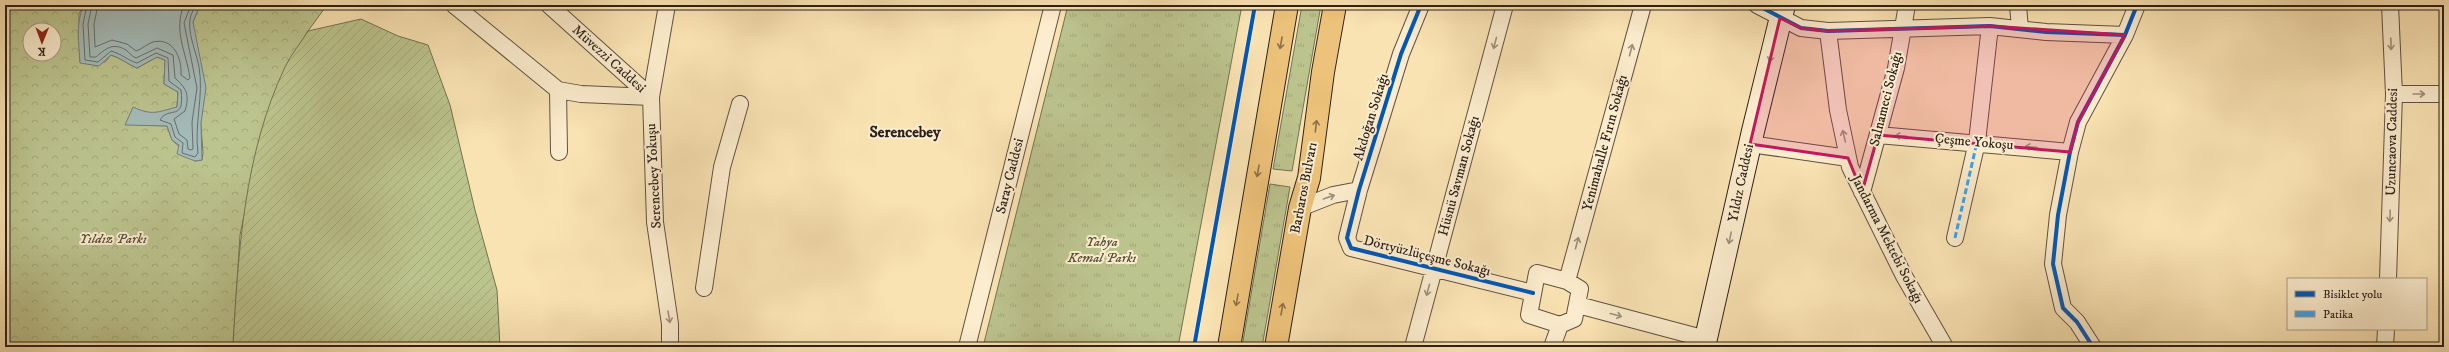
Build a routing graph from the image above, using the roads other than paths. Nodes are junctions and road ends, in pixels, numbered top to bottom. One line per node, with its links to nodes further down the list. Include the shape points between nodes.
1 (454, 5): 21 (street)
2 (549, 5): 24 (street, Müvezzi Caddesi)
3 (667, 5): 24 (street, Serencebey Yokuşu)
4 (1053, 5): 46 (street, Saray Caddesi)
5 (1287, 5): 47 (main road, one-way to 47)
6 (1334, 5): 34 (main road, Barbaros Bulvarı, one-way to 6, via 1309,178)
7 (1421, 5): 32 (street, Akdoğan Sokağı, via 1401,54)
8 (1505, 5): 36 (street, Hüsnü Savman Sokağı, one-way to 36)
9 (1643, 5): 38 (street, Yenimahalle Fırın Sokağı, one-way to 9)
10 (1757, 5): 15 (street)
11 (1907, 5): 17 (street, Salnameci Sokağı)
12 (2018, 5): 18 (street)
13 (2138, 5): 20 (street)
14 (2390, 5): 22 (street, Uzuncaova Caddesi, one-way to 22)
15 (1782, 12): 19 (street, via 1801,28); 28 (street, Yıldız Caddesi, one-way to 28)
16 (1990, 26): 17 (street); 18 (street); 27 (street)
17 (1903, 27): 19 (street); 26 (street, Salnameci Sokağı, via 1896,68)
18 (2020, 29): 20 (street)
19 (1828, 30): 31 (street, Jandarma Mektebi Sokağı, one-way to 19, via 1838,110)
20 (2125, 35): 30 (street, via 2078,122)
21 (558, 90): 24 (street, via 581,94); 29 (street)
22 (2394, 94): 23 (street, one-way to 23); 37 (street, Uzuncaova Caddesi, one-way to 37)
23 (2444, 94)
24 (651, 97): 45 (street, Serencebey Yokuşu, one-way to 45, via 655,222 670,324)
25 (740, 104): 39 (street, via 722,167)
26 (1878, 134): 27 (street, Çeşme Yokoşu, one-way to 26); 33 (street, Salnameci Sokağı)
27 (1977, 142): 30 (street, Çeşme Yokoşu, one-way to 27); 35 (street)
28 (1750, 144): 31 (street); 44 (street, Yıldız Caddesi, one-way to 44)
29 (559, 152)
30 (2070, 152): 52 (street, via 2058,215 2053,264 2063,308 2077,322)
31 (1848, 158): 33 (street, Jandarma Mektebi Sokağı)
32 (1359, 190): 34 (street, one-way to 32, via 1333,195); 36 (street, Dörtyüzlüçeşme Sokağı, via 1348,238 1351,248)
33 (1862, 192): 51 (street, Jandarma Mektebi Sokağı, via 1904,276)
34 (1300, 208): 48 (main road, Barbaros Bulvarı, one-way to 34)
35 (1956, 238)
36 (1434, 269): 40 (street, Dörtyüzlüçeşme Sokağı); 49 (street, Hüsnü Savman Sokağı, one-way to 49)
37 (2388, 278)
38 (1567, 281): 40 (street, via 1537,273); 41 (street, via 1580,290)
39 (704, 288)
40 (1532, 293): 42 (street, via 1529,315)
41 (1578, 305): 42 (street, via 1574,319); 44 (street, one-way to 44)
42 (1560, 325): 50 (street)
43 (2386, 330): 53 (street)
44 (1705, 343)
45 (670, 347)
46 (967, 347)
47 (1229, 347)
48 (1276, 347)
49 (1413, 347)
50 (1552, 347)
51 (1945, 347)
52 (2093, 347)
53 (2385, 347)

